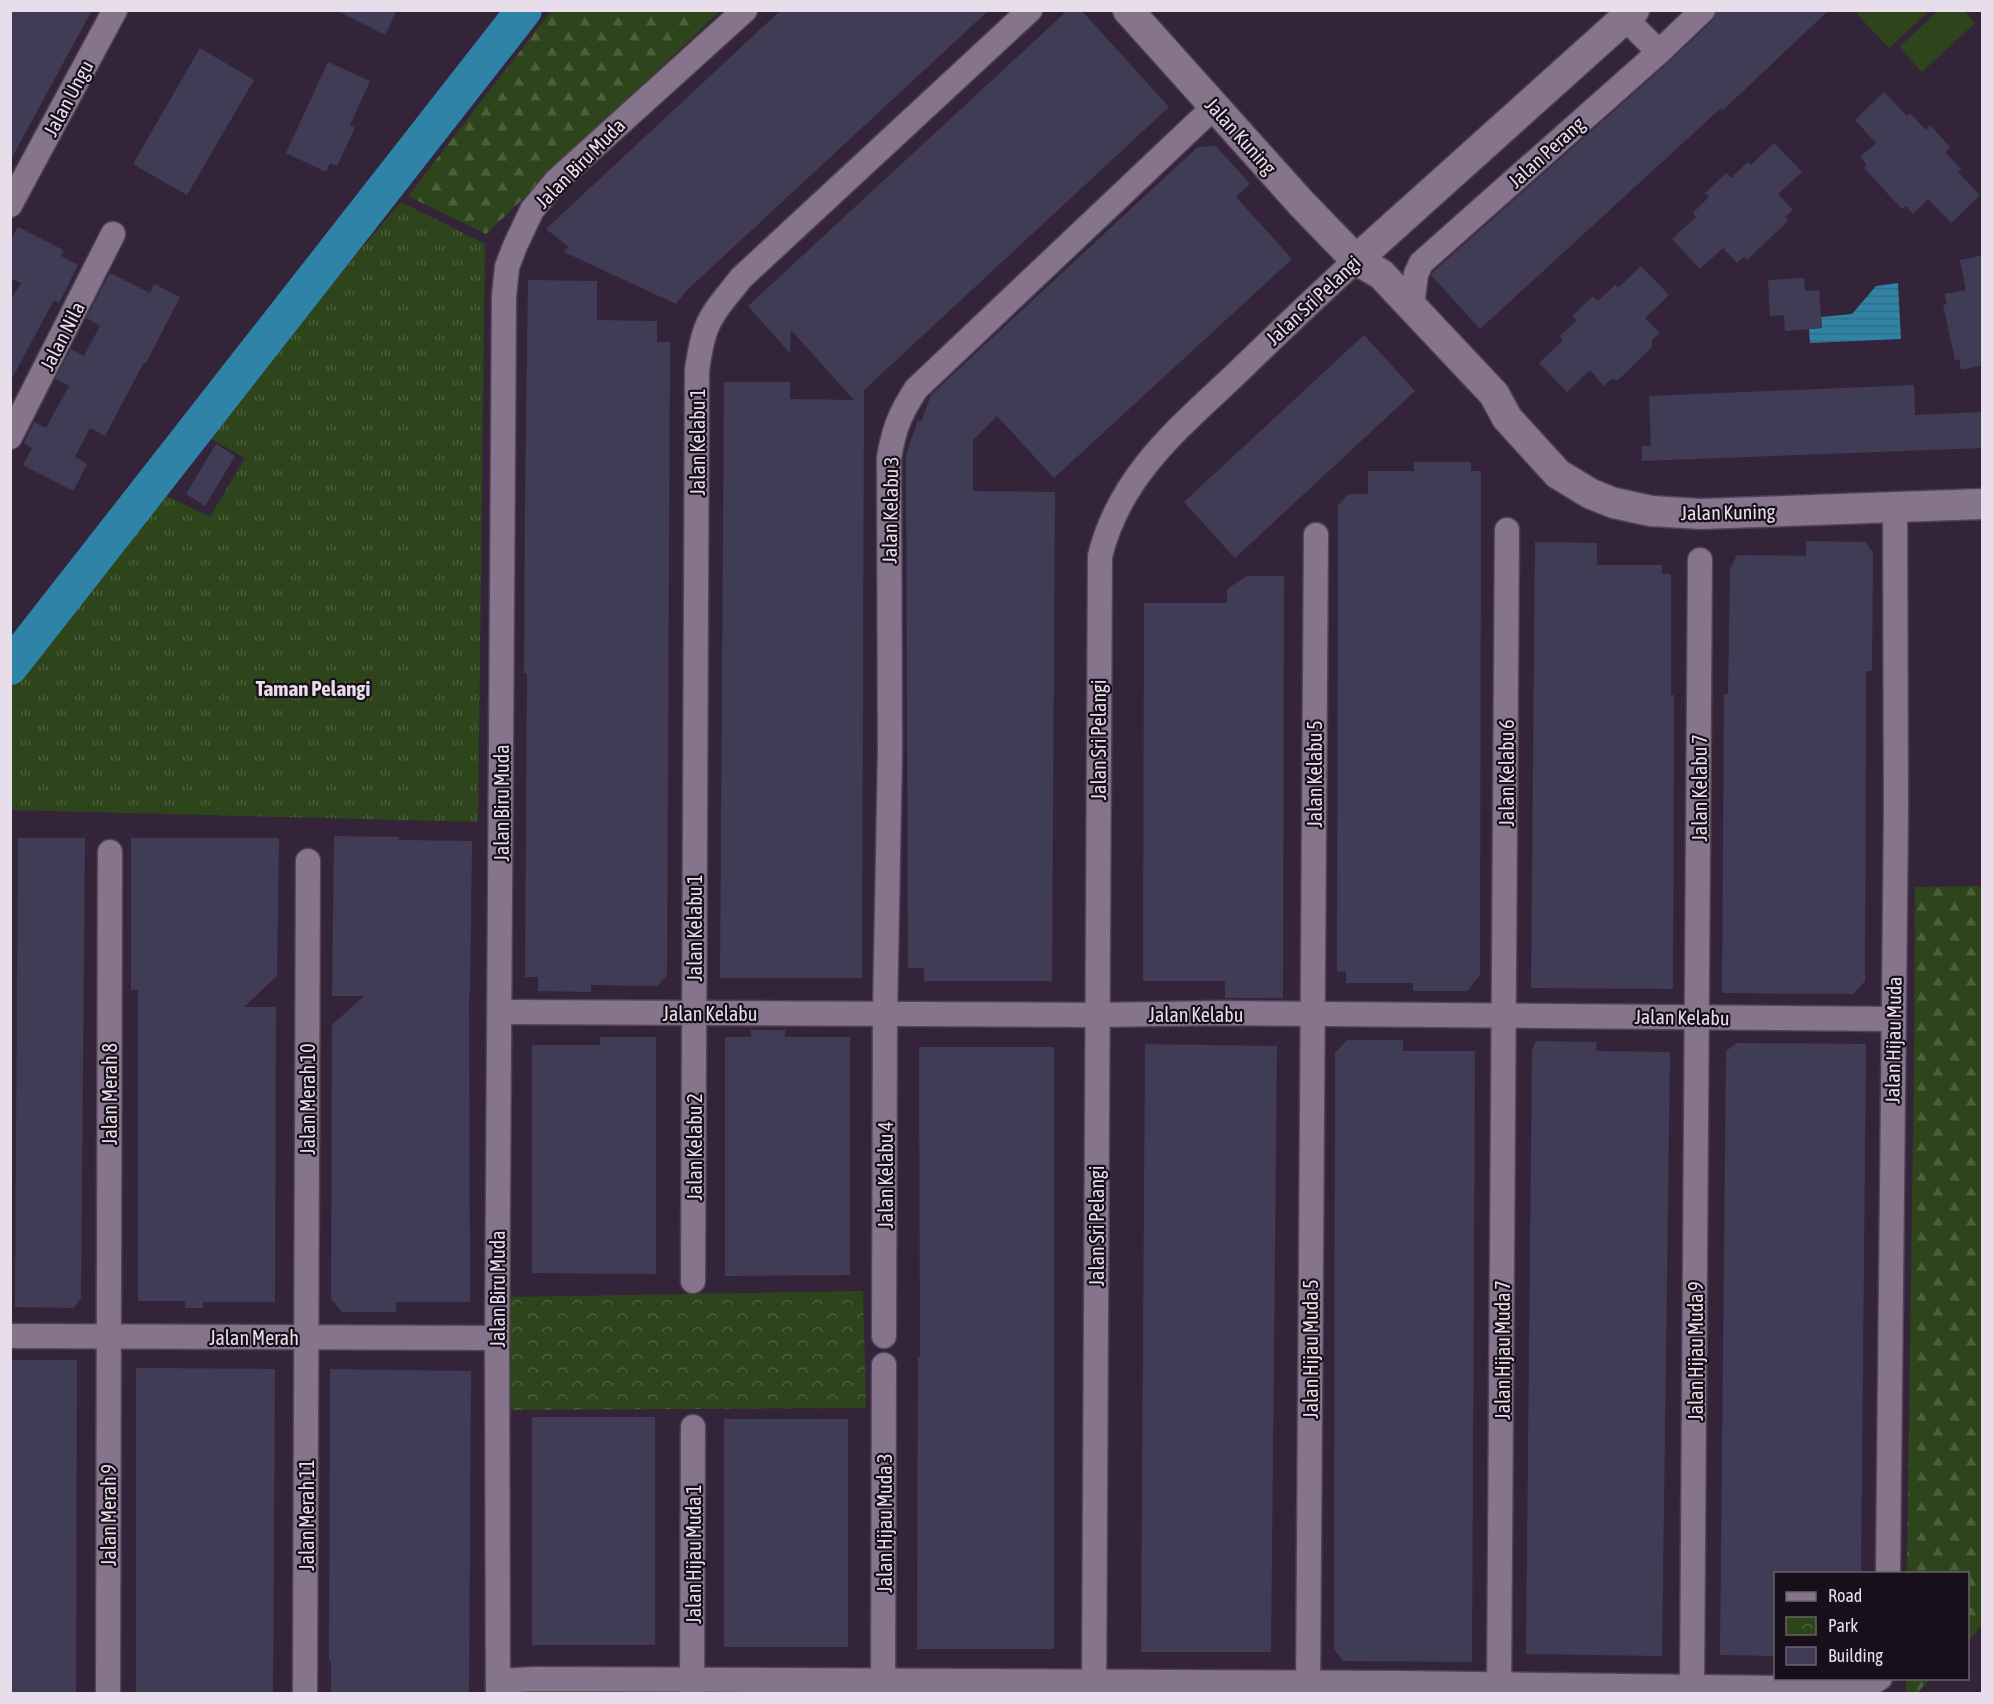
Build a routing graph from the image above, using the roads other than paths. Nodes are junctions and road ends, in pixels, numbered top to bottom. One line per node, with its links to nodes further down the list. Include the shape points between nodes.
1 (115, 10): 9 (street, Jalan Ungu)
2 (745, 10): 22 (street, Jalan Biru Muda, via 556,181 532,210 507,267)
3 (1030, 10): 23 (street, Jalan Kelabu 1, via 741,278 706,327 697,370)
4 (1128, 10): 8 (street, Jalan Kuning)
5 (1703, 10): 7 (street, Jalan Perang)
6 (1630, 14): 7 (street); 11 (street, Jalan Sri Pelangi)
7 (1659, 52): 12 (street, Jalan Perang, via 1421,263)
8 (1215, 106): 11 (street, Jalan Kuning); 24 (street, Jalan Kelabu 3, via 916,388 900,413 889,458 890,751)
9 (16, 195)
10 (113, 234): 14 (street, Jalan Nila)
11 (1356, 260): 12 (street, Jalan Kuning, via 1382,274); 13 (street, Jalan Kuning, via 1367,287 1424,347 1485,407); 26 (street, Jalan Sri Pelangi, via 1150,457 1118,505 1106,534 1100,556)
12 (1412, 306): 13 (street, Jalan Kuning, via 1494,394)
13 (1507, 418): 16 (street, Jalan Kuning, via 1558,474 1614,503 1651,511 1701,514)
14 (10, 437)
15 (1983, 504): 16 (street, Jalan Kuning)
16 (1895, 507): 29 (street, Jalan Hijau Muda)
17 (1507, 530): 27 (street, Jalan Kelabu 6)
18 (1316, 535): 25 (street, Jalan Kelabu 5)
19 (1700, 560): 28 (street, Jalan Kelabu 7)
20 (110, 852): 32 (street, Jalan Merah 8)
21 (308, 861): 34 (street, Jalan Merah 10)
22 (500, 1012): 23 (street, Jalan Kelabu); 35 (street, Jalan Biru Muda)
23 (694, 1013): 24 (street, Jalan Kelabu); 30 (street, Jalan Kelabu 2)
24 (885, 1014): 26 (street, Jalan Kelabu); 33 (street, Jalan Kelabu 4)
25 (1313, 1014): 26 (street, Jalan Kelabu); 27 (street, Jalan Kelabu); 45 (street, Jalan Hijau Muda 5)
26 (1097, 1015): 44 (street, Jalan Sri Pelangi)
27 (1504, 1015): 28 (street, Jalan Kelabu); 46 (street, Jalan Hijau Muda 7)
28 (1697, 1017): 29 (street, Jalan Kelabu); 40 (street, Jalan Hijau Muda 9)
29 (1893, 1019): 38 (street, Jalan Hijau Muda)
30 (693, 1281)
31 (10, 1336): 32 (street, Jalan Merah)
32 (109, 1336): 34 (street, Jalan Merah); 47 (street, Jalan Merah 9)
33 (884, 1336)
34 (306, 1337): 35 (street, Jalan Merah); 48 (street, Jalan Merah 11)
35 (497, 1338): 41 (street, Jalan Biru Muda)
36 (884, 1365): 43 (street, Jalan Hijau Muda 3)
37 (693, 1427): 42 (street, Jalan Hijau Muda 1)
38 (1888, 1572)
39 (1877, 1680): 40 (street, via 1854,1689)
40 (1692, 1685): 46 (street)
41 (498, 1687): 42 (street, via 535,1679)
42 (692, 1687): 43 (street)
43 (883, 1688): 44 (street)
44 (1094, 1688): 45 (street)
45 (1308, 1689): 46 (street)
46 (1499, 1689)
47 (108, 1694)
48 (305, 1694)

